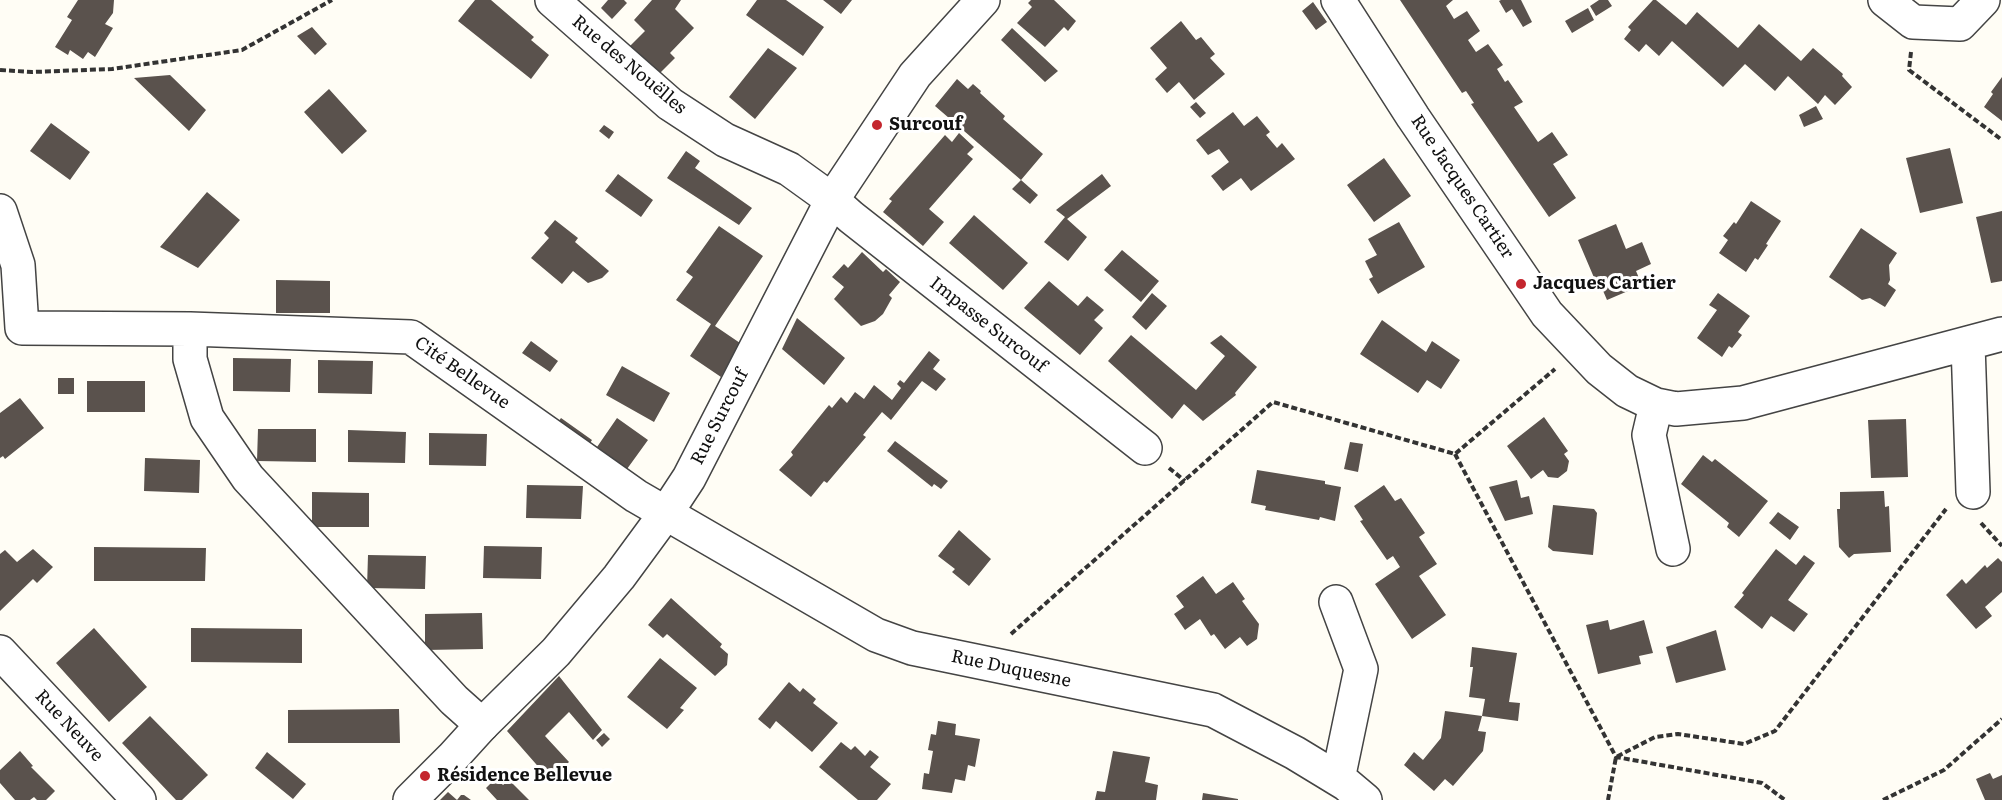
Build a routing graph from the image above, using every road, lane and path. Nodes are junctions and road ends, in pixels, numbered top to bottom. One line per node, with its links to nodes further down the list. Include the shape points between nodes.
1 (332, 0): 8 (path, via 242,50 112,69)
2 (552, 0): 10 (street, Rue des Nouëlles, via 670,104 725,140 789,169)
3 (983, 0): 10 (street, Rue Surcouf, via 915,75)
4 (1338, 0): 17 (street, Rue Jacques Cartier, via 1547,314 1599,369 1627,391)
5 (1885, 0): 7 (street)
6 (1983, 0): 7 (street, via 1960,24)
7 (1913, 22): 9 (path, via 1909,70)
8 (0, 70)
9 (2002, 140)
10 (832, 200): 18 (street, Impasse Surcouf); 21 (street, Rue Surcouf, via 689,478)
11 (0, 211): 14 (street, Cité Bellevue, via 18,265)
12 (190, 329): 14 (street, Cité Bellevue); 21 (street, Cité Bellevue, via 411,337 636,496); 27 (street, via 190,359 207,418 248,478 454,700)
13 (2002, 334): 15 (street, Rue Jacques Cartier)
14 (11, 337)
15 (1968, 344): 17 (street, Rue Jacques Cartier, via 1743,403 1676,409); 20 (street)
16 (1549, 361): 19 (path, via 1556,369)
17 (1656, 405): 22 (street, via 1649,435)
18 (1145, 448)
19 (1455, 454): 25 (path, via 1273,402); 28 (path)
20 (1973, 492): 28 (path, via 1953,501 1775,731 1744,744 1678,734 1655,737)
21 (666, 513): 25 (street, Rue Duquesne, via 876,635 912,648); 27 (street, Rue Surcouf, via 556,652)
22 (1673, 549)
23 (1336, 602): 29 (street, via 1361,669)
24 (0, 652): 30 (street, Rue Neuve)
25 (980, 662): 29 (street, Rue Duquesne, via 1213,710)
26 (2002, 719): 35 (path, via 1944,770)
27 (482, 725): 31 (street, Rue Surcouf)
28 (1616, 757): 33 (path); 34 (path, via 1762,783)
29 (1338, 779): 32 (street, Rue Duquesne)
30 (139, 800)
31 (410, 800)
32 (1365, 800)
33 (1608, 800)
34 (1785, 800)
35 (1883, 800)

